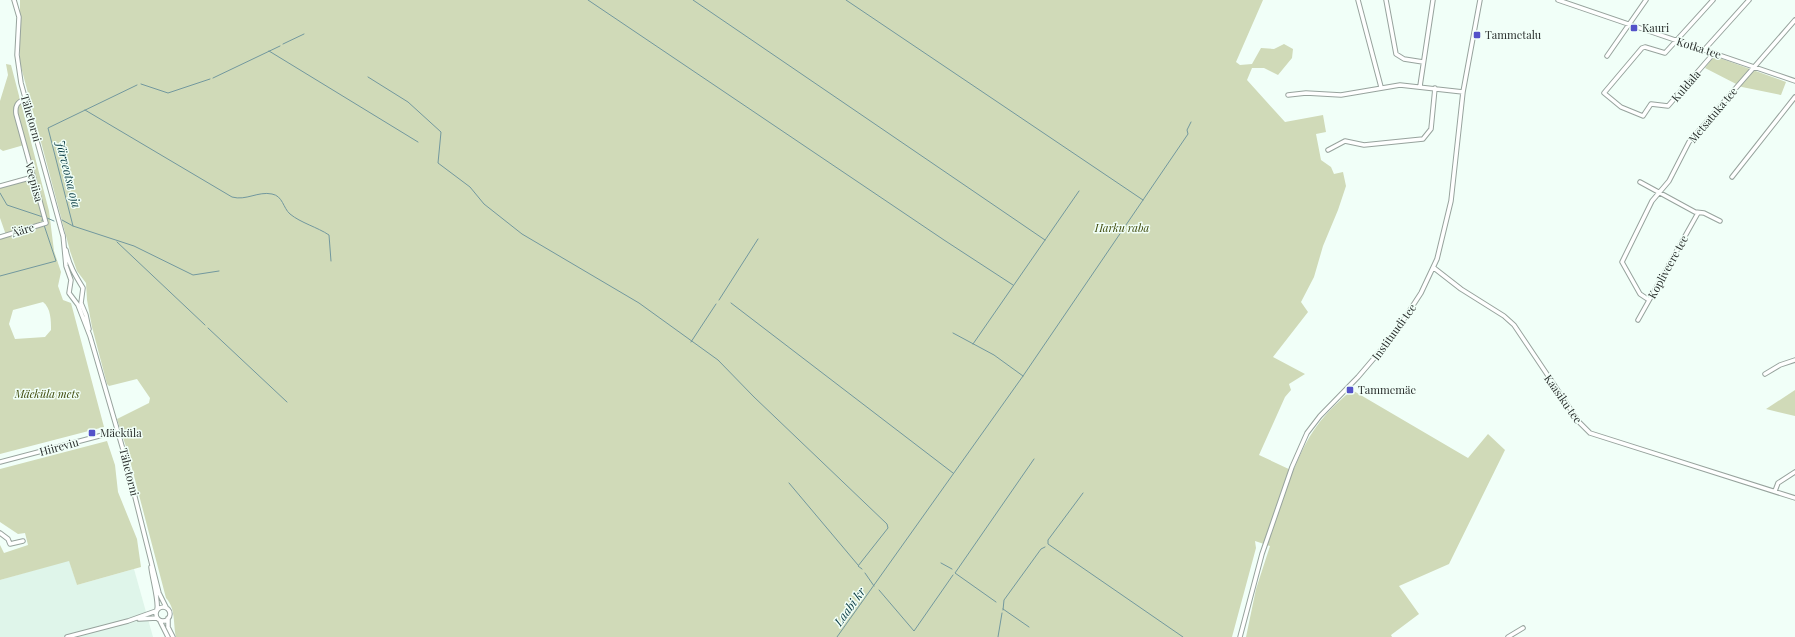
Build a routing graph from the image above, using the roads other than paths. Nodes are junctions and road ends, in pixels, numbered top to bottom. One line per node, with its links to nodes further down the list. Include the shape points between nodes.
1 (14, 0): 25 (street, Tähetorni, via 19,17 17,64)
2 (1358, 0): 20 (street)
3 (1386, 0): 16 (street, via 1396,54 1404,59)
4 (1433, 0): 16 (street)
5 (1480, 0): 22 (street, Instituudi tee)
6 (1558, 0): 11 (street, Kotka tee)
7 (1646, 0): 11 (street)
8 (1713, 0): 12 (street)
9 (1749, 0): 13 (street)
10 (1795, 20): 17 (street, Metsatuka tee)
11 (1628, 24): 12 (street, Kotka tee); 15 (street)
12 (1676, 41): 13 (street, Kotka tee); 14 (street, Kuldala, via 1665,53 1642,48 1604,93 1621,107 1640,116 1645,115 1651,104 1668,106)
13 (1704, 50): 14 (street, Kotka tee)
14 (1714, 53): 17 (street, Kotka tee)
15 (1607, 56)
16 (1423, 62): 19 (street)
17 (1754, 66): 18 (street, Kotka tee); 31 (street, Metsatuka tee, via 1689,142 1669,181)
18 (1795, 81)
19 (1420, 86): 20 (street); 21 (street)
20 (1381, 87): 23 (street, via 1341,95)
21 (1435, 88): 22 (street); 26 (street, via 1431,129 1428,135 1417,140 1364,145 1345,141)
22 (1463, 92): 37 (street, Instituudi tee, via 1451,201)
23 (1288, 95)
24 (1795, 97): 28 (street)
25 (25, 99): 27 (street, Veepiisa, via 18,102 16,108); 35 (street, Tähetorni)
26 (1328, 150)
27 (33, 177): 30 (street); 34 (street, Veepiisa)
28 (1732, 177)
29 (1640, 182): 31 (street)
30 (0, 186)
31 (1659, 192): 32 (street); 42 (street, Metsatuka tee, via 1622,262 1640,294)
32 (1698, 213): 33 (street, via 1704,213); 42 (street, Kopliveere tee)
33 (1720, 222)
34 (46, 223): 36 (street, Ääre)
35 (63, 235): 38 (street, Tähetorni, via 70,265); 39 (street, Tähetorni)
36 (0, 237)
37 (1434, 268): 50 (street, Kaasiku tee, via 1514,325 1578,422 1590,433); 64 (street, Instituudi tee, via 1393,336 1307,433 1262,554)
38 (78, 283): 39 (street); 40 (street, via 83,288)
39 (70, 285): 41 (street, via 68,291)
40 (81, 295): 41 (street, via 77,298); 44 (street, Tähetorni)
41 (72, 296): 44 (street, Tähetorni)
42 (1650, 300): 43 (street, Kopliveere tee)
43 (1638, 320)
44 (90, 336): 47 (street, Tähetorni)
45 (1795, 360): 46 (street)
46 (1765, 374)
47 (118, 431): 48 (street, Hiireviu); 54 (street, Tähetorni)
48 (0, 462)
49 (1795, 472): 50 (street, via 1778,483)
50 (1775, 491): 51 (street, Kaasiku tee)
51 (1795, 498)
52 (0, 533): 53 (street, via 10,544)
53 (23, 541)
54 (151, 562): 55 (street, Tähetorni, via 159,593); 56 (street, Tähetorni, via 158,604)
55 (166, 607): 56 (street, via 161,606); 57 (street, via 170,612)
56 (156, 610): 58 (street); 59 (street)
57 (168, 618): 58 (street); 63 (street, via 168,627)
58 (158, 619): 59 (street); 62 (street)
59 (128, 621): 61 (street)
60 (1522, 628): 65 (street)
61 (67, 637)
62 (168, 637)
63 (173, 637)
64 (1240, 637)
65 (1508, 637)

